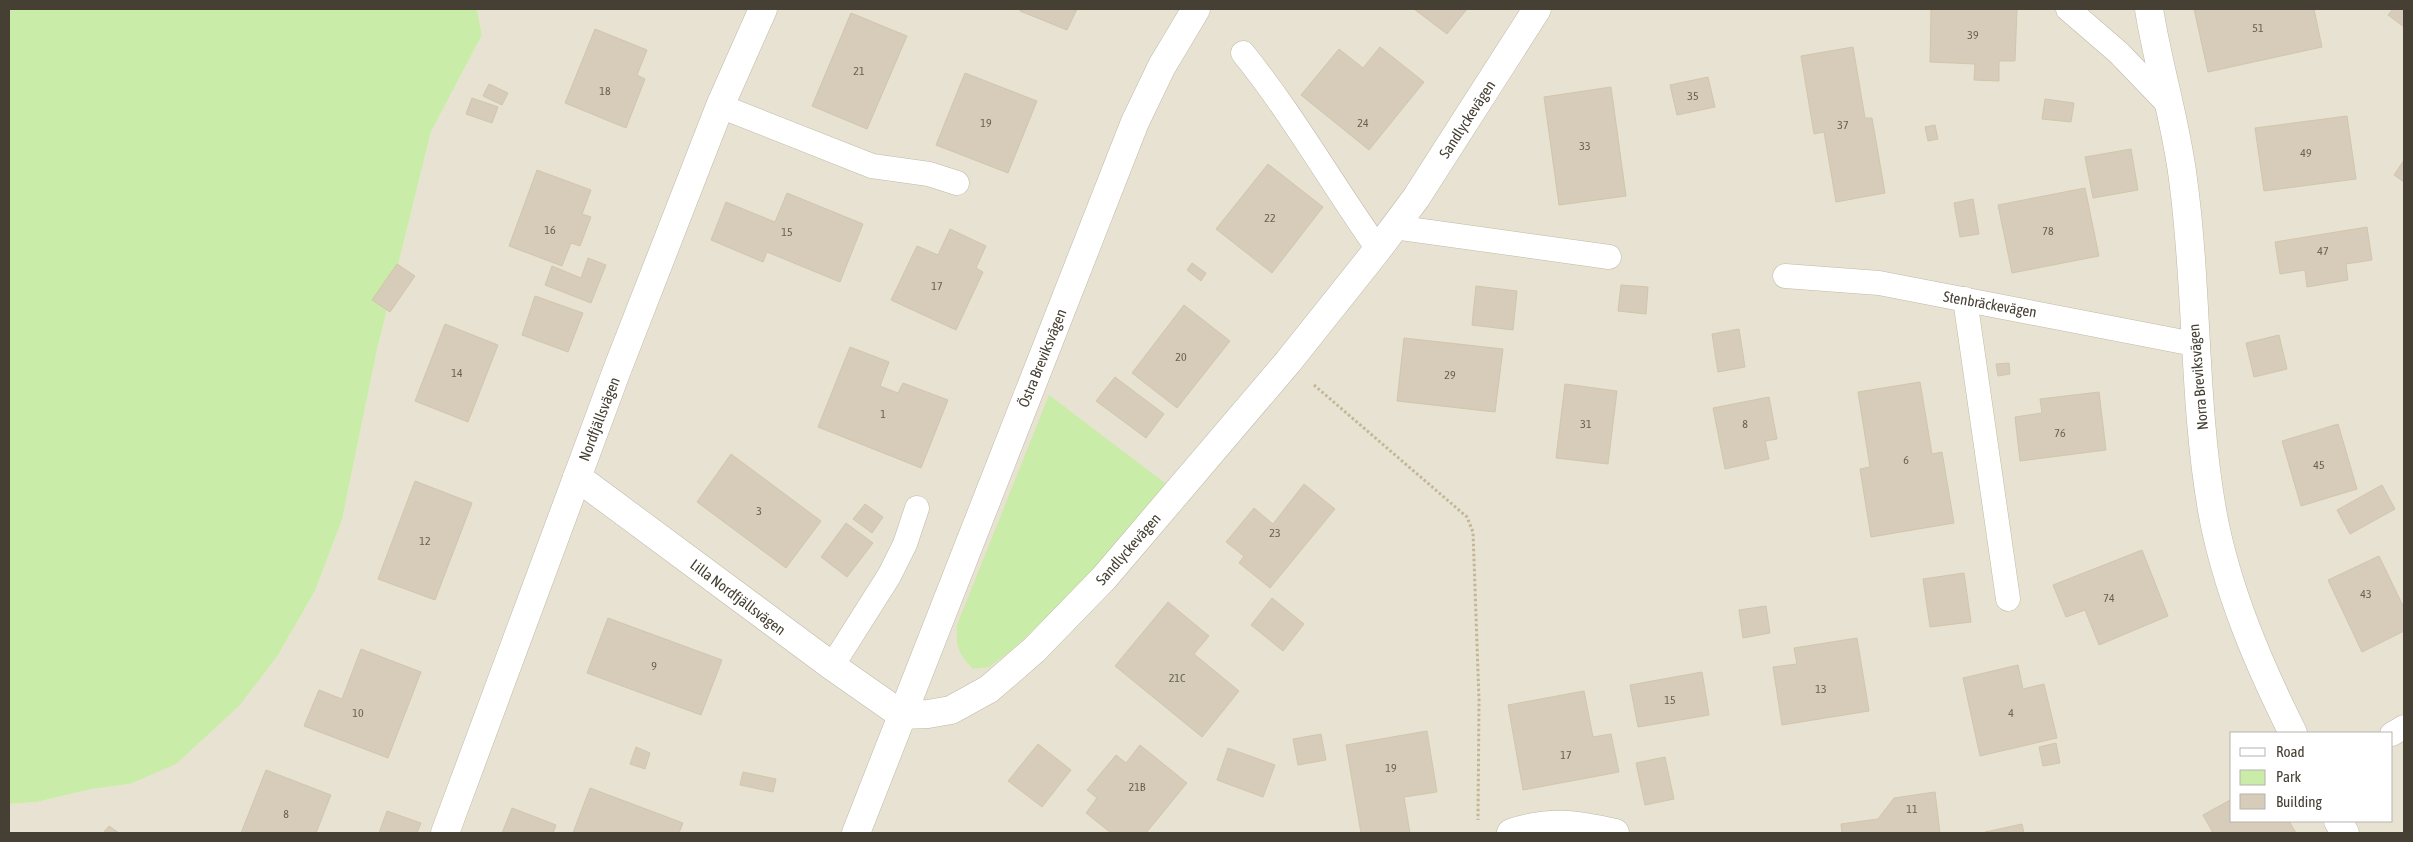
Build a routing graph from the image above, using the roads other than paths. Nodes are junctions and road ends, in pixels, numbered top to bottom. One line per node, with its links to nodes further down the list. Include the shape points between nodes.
1 (764, 9): 8 (street, Nordfjällsvägen)
2 (1196, 9): 20 (street, Östra Breviksvägen, via 1162,66 1135,122)
3 (1537, 9): 10 (street, Sandlyckevägen)
4 (2068, 9): 7 (lane, via 2119,53)
5 (2149, 9): 7 (street, Norra Breviksvägen)
6 (1243, 54): 11 (lane, via 1283,105 1336,191)
7 (2168, 104): 15 (street, Norra Breviksvägen, via 2183,178)
8 (720, 106): 9 (lane, via 872,166 929,174); 16 (street, Nordfjällsvägen)
9 (957, 183)
10 (1394, 227): 11 (street, Sandlyckevägen); 12 (lane)
11 (1378, 249): 20 (street, Sandlyckevägen, via 1288,362 1104,578 1034,650 988,689 951,710)
12 (1609, 257)
13 (1785, 276): 14 (lane, Stenbräckevägen, via 1879,283)
14 (1965, 299): 15 (lane, Stenbräckevägen); 18 (lane)
15 (2194, 344): 22 (street, Norra Breviksvägen, via 2205,458 2224,555 2249,634 2268,683)
16 (577, 477): 19 (street, Lilla Nordfjällsvägen); 25 (street, Nordfjällsvägen)
17 (917, 508): 19 (lane, via 889,576)
18 (2008, 599)
19 (832, 666): 20 (street, Lilla Nordfjällsvägen)
20 (902, 715): 26 (street)
21 (2404, 727): 23 (lane)
22 (2292, 732)
23 (2393, 733)
24 (2339, 822): 29 (street)
25 (445, 833)
26 (856, 833)
27 (1511, 833): 28 (street, via 1535,825 1578,825)
28 (1614, 833)
29 (2345, 833)

